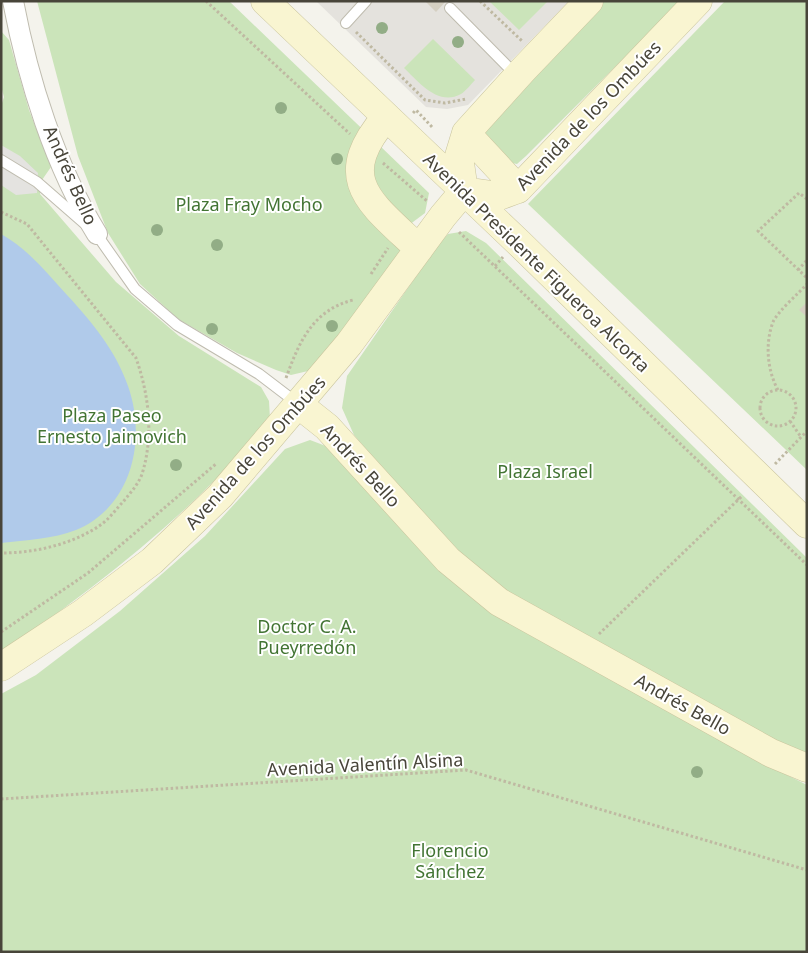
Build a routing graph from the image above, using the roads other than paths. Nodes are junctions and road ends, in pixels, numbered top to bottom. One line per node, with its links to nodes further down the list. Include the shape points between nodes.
1 (13, 1): 14 (street, Andrés Bello, via 20,39 54,145 81,209)
2 (266, 1): 9 (main road, Avenida Presidente Figueroa Alcorta)
3 (366, 1): 7 (lane)
4 (590, 1): 8 (main road)
5 (698, 1): 12 (main road, Avenida de los Ombúes)
6 (450, 8): 8 (lane)
7 (346, 23)
8 (510, 68): 10 (main road)
9 (386, 116): 13 (main road, Avenida Presidente Figueroa Alcorta); 15 (main road, via 369,136 358,171 374,207)
10 (466, 134): 12 (main road); 13 (main road, via 459,156)
11 (1, 160): 14 (lane, via 37,182)
12 (518, 189): 13 (main road, Avenida de los Ombúes, via 499,196)
13 (464, 191): 15 (main road, Avenida de los Ombúes, via 443,216); 17 (main road, Avenida Presidente Figueroa Alcorta, via 751,488)
14 (97, 234): 16 (lane, Andrés Bello, via 135,289 170,319)
15 (412, 243): 16 (main road, Avenida de los Ombúes, via 349,344)
16 (290, 397): 18 (main road, Avenida de los Ombúes, via 220,496 152,561 83,613); 19 (main road, Andrés Bello, via 327,426 448,560 499,602 771,753)
17 (807, 524)
18 (1, 666)
19 (807, 768)

